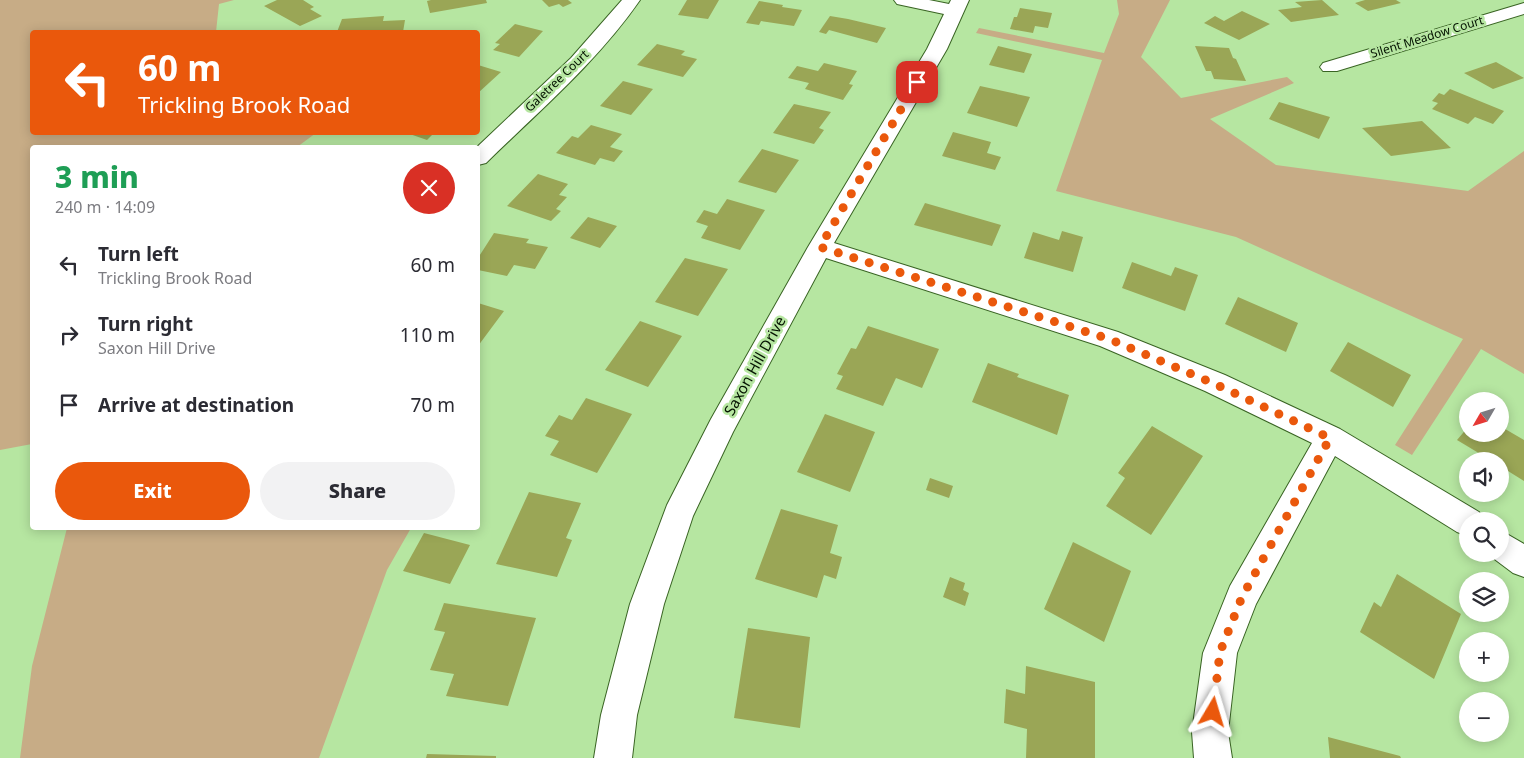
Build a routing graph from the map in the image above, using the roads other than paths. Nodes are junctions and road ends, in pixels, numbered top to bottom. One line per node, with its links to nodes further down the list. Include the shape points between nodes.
1 (631, 0): 6 (street, Galetree Court, via 594,46)
2 (903, 0): 3 (street)
3 (958, 6): 7 (street, Saxon Hill Drive, via 937,49)
4 (1524, 8): 5 (street, Silent Meadow Court)
5 (1330, 67)
6 (480, 156)
7 (820, 247): 8 (street, via 1109,339); 12 (street, Saxon Hill Drive, via 721,427 678,515 646,604 619,715)
8 (1330, 438): 9 (street); 13 (street, via 1242,597 1220,652 1210,732)
9 (1459, 517)
10 (1509, 551): 11 (street)
11 (1524, 562)
12 (613, 758)
13 (1213, 758)

